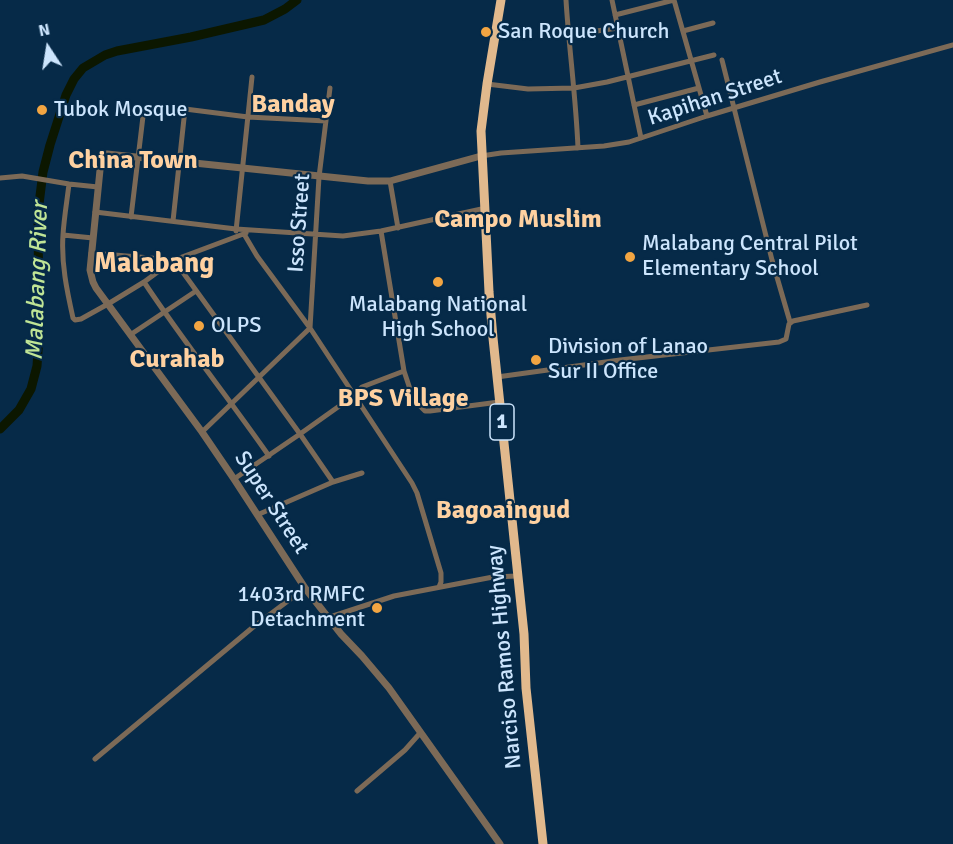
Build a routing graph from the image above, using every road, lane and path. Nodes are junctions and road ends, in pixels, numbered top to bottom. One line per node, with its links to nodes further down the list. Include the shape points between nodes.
1 (501, 0): 18 (highway, Narciso Ramos Highway / 1)
2 (566, 0): 11 (street)
3 (612, 0): 7 (street)
4 (645, 0): 6 (street)
5 (674, 0): 6 (street); 10 (street)
6 (647, 7): 7 (street)
7 (615, 15): 9 (street)
8 (713, 24): 10 (street)
9 (618, 28): 11 (street); 16 (street)
10 (683, 31): 14 (street)
11 (568, 36): 20 (street)
12 (953, 45): 23 (street, Kapihan Street)
13 (714, 55): 14 (street)
14 (692, 60): 16 (street); 21 (street)
15 (722, 60): 23 (street)
16 (627, 76): 20 (street); 22 (street)
17 (252, 77): 26 (street)
18 (487, 84): 20 (street, via 528,89); 30 (highway, Narciso Ramos Highway / 1)
19 (330, 88): 27 (street, Isso Street)
20 (574, 88): 29 (street)
21 (699, 88): 22 (street); 25 (street)
22 (634, 105): 28 (street)
23 (735, 108): 25 (street, Kapihan Street); 58 (street)
24 (185, 109): 26 (street); 31 (street, via 144,108); 32 (street)
25 (707, 116): 28 (street, Kapihan Street)
26 (248, 117): 27 (street); 33 (street)
27 (326, 121): 34 (street, Isso Street)
28 (641, 138): 29 (street, Kapihan Street)
29 (578, 148): 30 (street, Kapihan Street)
30 (481, 156): 36 (street); 39 (highway, Narciso Ramos Highway / 1)
31 (138, 157): 32 (street); 38 (street, Super Street, via 105,155); 41 (street)
32 (179, 162): 33 (street); 42 (street)
33 (242, 169): 34 (street); 46 (street)
34 (319, 177): 36 (street); 48 (street, Isso Street)
35 (0, 178): 37 (street, via 29,177)
36 (390, 181): 43 (street)
37 (69, 184): 38 (street); 49 (street)
38 (98, 187): 40 (street, Super Street)
39 (486, 208): 43 (street); 62 (highway, Narciso Ramos Highway / 1)
40 (95, 212): 41 (street); 50 (street, Super Street)
41 (131, 217): 42 (street)
42 (172, 221): 46 (street)
43 (398, 228): 45 (street)
44 (253, 230): 46 (street); 47 (street); 48 (street)
45 (381, 231): 48 (street, via 343,236); 61 (street)
46 (236, 232): 47 (street); 52 (street)
47 (244, 234): 59 (street)
48 (315, 234): 59 (street, Isso Street)
49 (63, 235): 50 (street); 55 (street, via 73,318 81,319)
50 (93, 238): 51 (street, Super Street)
51 (91, 253): 52 (street); 55 (street, Super Street, via 93,282)
52 (174, 260): 53 (street); 54 (street)
53 (144, 282): 55 (street); 57 (street)
54 (196, 291): 57 (street); 63 (street)
55 (108, 304): 60 (street, Super Street)
56 (867, 305): 58 (street)
57 (164, 312): 60 (street); 66 (street)
58 (790, 322): 62 (street, via 786,339 779,342)
59 (310, 328): 63 (street); 64 (street)
60 (130, 336): 67 (street, Super Street)
61 (404, 371): 64 (street, via 367,384); 65 (street, via 412,395 425,411)
62 (497, 377): 65 (highway, Narciso Ramos Highway / 1)
63 (259, 378): 66 (street); 68 (street)
64 (355, 394): 68 (street); 75 (street, via 417,493 441,573)
65 (500, 402): 74 (highway, Narciso Ramos Highway / 1)
66 (233, 404): 67 (street); 69 (street)
67 (202, 432): 71 (street, Super Street)
68 (300, 434): 69 (street); 72 (street)
69 (269, 456): 71 (street)
70 (362, 473): 72 (street)
71 (234, 479): 73 (street, Super Street)
72 (333, 482): 73 (street)
73 (257, 515): 76 (street, Super Street)
74 (517, 576): 75 (street); 82 (highway, Narciso Ramos Highway / 1)
75 (439, 587): 77 (street, via 386,598)
76 (305, 588): 77 (street, Super Street); 79 (street)
77 (327, 618): 78 (street, Super Street, via 366,660)
78 (421, 732): 80 (street); 81 (street, Super Street)
79 (94, 759)
80 (357, 791)
81 (500, 844)
82 (543, 844)

